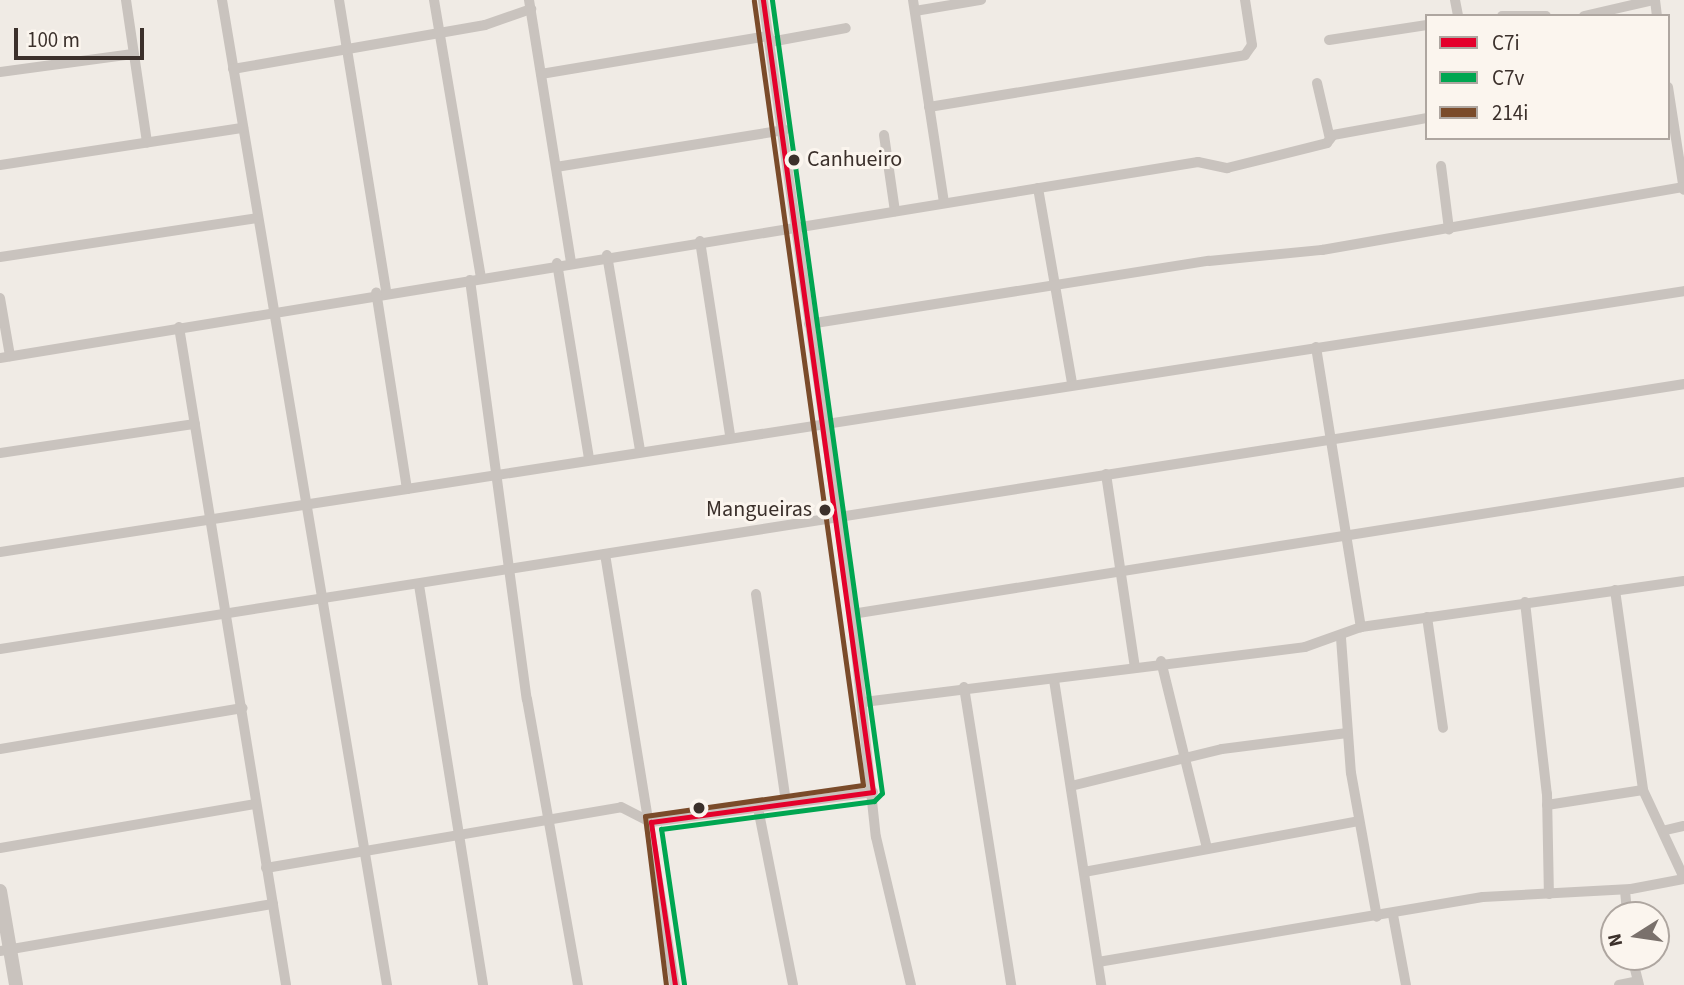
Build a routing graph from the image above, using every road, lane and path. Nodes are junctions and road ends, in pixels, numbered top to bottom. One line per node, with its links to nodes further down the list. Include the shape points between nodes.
1 (126, 0): 18 (street)
2 (222, 0): 19 (street)
3 (339, 0): 17 (street)
4 (434, 0): 14 (street)
5 (763, 0): 15 (street)
6 (981, 0): 10 (street)
7 (1245, 0): 24 (street, via 1252,46 1245,55)
8 (1654, 0): 11 (street)
9 (530, 4): 14 (street); 21 (street)
10 (914, 5): 24 (street)
11 (1593, 14)
12 (1425, 25): 16 (street)
13 (846, 28): 15 (street)
14 (439, 33): 17 (street); 46 (street)
15 (770, 39): 21 (street); 27 (street)
16 (1329, 40)
17 (346, 48): 19 (street); 48 (street)
18 (133, 54): 20 (street); 30 (street)
19 (233, 69): 26 (street)
20 (0, 72)
21 (541, 74): 33 (street)
22 (1317, 83): 29 (street)
23 (1670, 101): 35 (street)
24 (929, 107): 36 (street)
25 (1425, 118): 29 (street)
26 (243, 128): 30 (street); 38 (street)
27 (785, 130): 33 (street); 39 (street)
28 (884, 135): 37 (street)
29 (1330, 139): 34 (street, via 1227,167 1198,162)
30 (147, 142): 31 (street)
31 (0, 165)
32 (1441, 166): 40 (street)
33 (556, 167): 44 (street)
34 (1038, 188): 36 (street); 47 (street)
35 (1684, 189): 40 (street)
36 (944, 202): 37 (street)
37 (895, 211): 39 (street)
38 (257, 218): 43 (street); 51 (street)
39 (792, 225): 41 (street); 52 (street)
40 (1449, 229): 47 (street)
41 (700, 241): 42 (street); 60 (street)
42 (607, 255): 44 (street); 62 (street)
43 (0, 257)
44 (571, 261): 45 (street)
45 (558, 263): 46 (street); 64 (street)
46 (475, 279): 48 (street); 66 (street)
47 (1056, 288): 52 (street); 56 (street)
48 (381, 291): 51 (street); 68 (street)
49 (1684, 291): 54 (street)
50 (0, 298): 55 (street)
51 (270, 309): 53 (street); 69 (street)
52 (809, 324): 58 (street)
53 (178, 327): 55 (street); 59 (street)
54 (1316, 347): 56 (street); 61 (street)
55 (5, 357)
56 (1072, 383): 58 (street)
57 (1684, 384): 61 (street)
58 (824, 421): 60 (street); 71 (street)
59 (195, 424): 63 (street); 70 (street)
60 (730, 435): 62 (street)
61 (1330, 440): 65 (street); 72 (street)
62 (640, 451): 64 (street)
63 (0, 453)
64 (589, 459): 66 (street)
65 (1106, 474): 71 (street); 76 (street)
66 (500, 475): 68 (street); 75 (street)
67 (1684, 482): 72 (street)
68 (407, 489): 69 (street)
69 (306, 504): 70 (street); 81 (street)
70 (210, 517): 73 (street); 83 (street)
71 (837, 518): 74 (street); 84 (street)
72 (1346, 538): 76 (street); 86 (street)
73 (0, 552)
74 (605, 554): 75 (street); 107 (street, via 623,690)
75 (514, 571): 78 (street); 108 (street)
76 (1121, 572): 84 (street); 90 (street)
77 (1684, 581): 79 (street)
78 (419, 585): 81 (street); 111 (street)
79 (1615, 590): 82 (street); 100 (street)
80 (756, 594): 102 (street)
81 (322, 599): 83 (street); 114 (street)
82 (1525, 602): 85 (street); 104 (street)
83 (226, 614): 88 (street); 94 (street)
84 (852, 614): 93 (street)
85 (1427, 617): 86 (street); 95 (street)
86 (1361, 627): 87 (street)
87 (1341, 638): 89 (street); 96 (street)
88 (0, 649)
89 (1161, 661): 90 (street); 98 (street)
90 (1135, 667): 91 (street)
91 (1054, 680): 92 (street); 99 (street)
92 (964, 687): 93 (street); 136 (street)
93 (864, 702): 101 (street)
94 (243, 708): 97 (street); 103 (street)
95 (1443, 728)
96 (1347, 733): 98 (street); 106 (street)
97 (0, 749)
98 (1187, 758): 99 (street); 113 (street)
99 (1071, 786): 116 (street)
100 (1643, 790): 104 (street); 110 (street)
101 (873, 792): 102 (street); 135 (street, via 876,836)
102 (786, 803): 105 (street)
103 (254, 804): 112 (street); 115 (street)
104 (1547, 805): 120 (street)
105 (758, 808): 107 (street); 134 (street)
106 (1358, 821): 113 (street); 124 (street)
107 (651, 822): 108 (street, via 621,807); 133 (street)
108 (547, 824): 111 (street); 132 (street)
109 (1684, 826): 110 (street)
110 (1666, 830): 117 (street)
111 (458, 837): 114 (street); 131 (street)
112 (0, 848)
113 (1207, 848): 116 (street)
114 (363, 853): 115 (street); 130 (street)
115 (266, 868): 122 (street)
116 (1084, 872): 126 (street)
117 (1684, 878): 118 (street)
118 (1625, 890): 120 (street); 121 (street)
119 (0, 891): 125 (street)
120 (1549, 894): 123 (street, via 1483,897)
121 (1626, 901)
122 (273, 904): 125 (street); 129 (street)
123 (1393, 915): 124 (street); 138 (street)
124 (1377, 917): 126 (street)
125 (5, 950): 128 (street)
126 (1098, 962): 137 (street)
127 (1638, 983): 139 (street)
128 (16, 985)
129 (286, 985)
130 (387, 985)
131 (483, 985)
132 (578, 985)
133 (675, 985)
134 (793, 985)
135 (911, 985)
136 (1011, 985)
137 (1101, 985)
138 (1406, 985)
139 (1619, 985)

